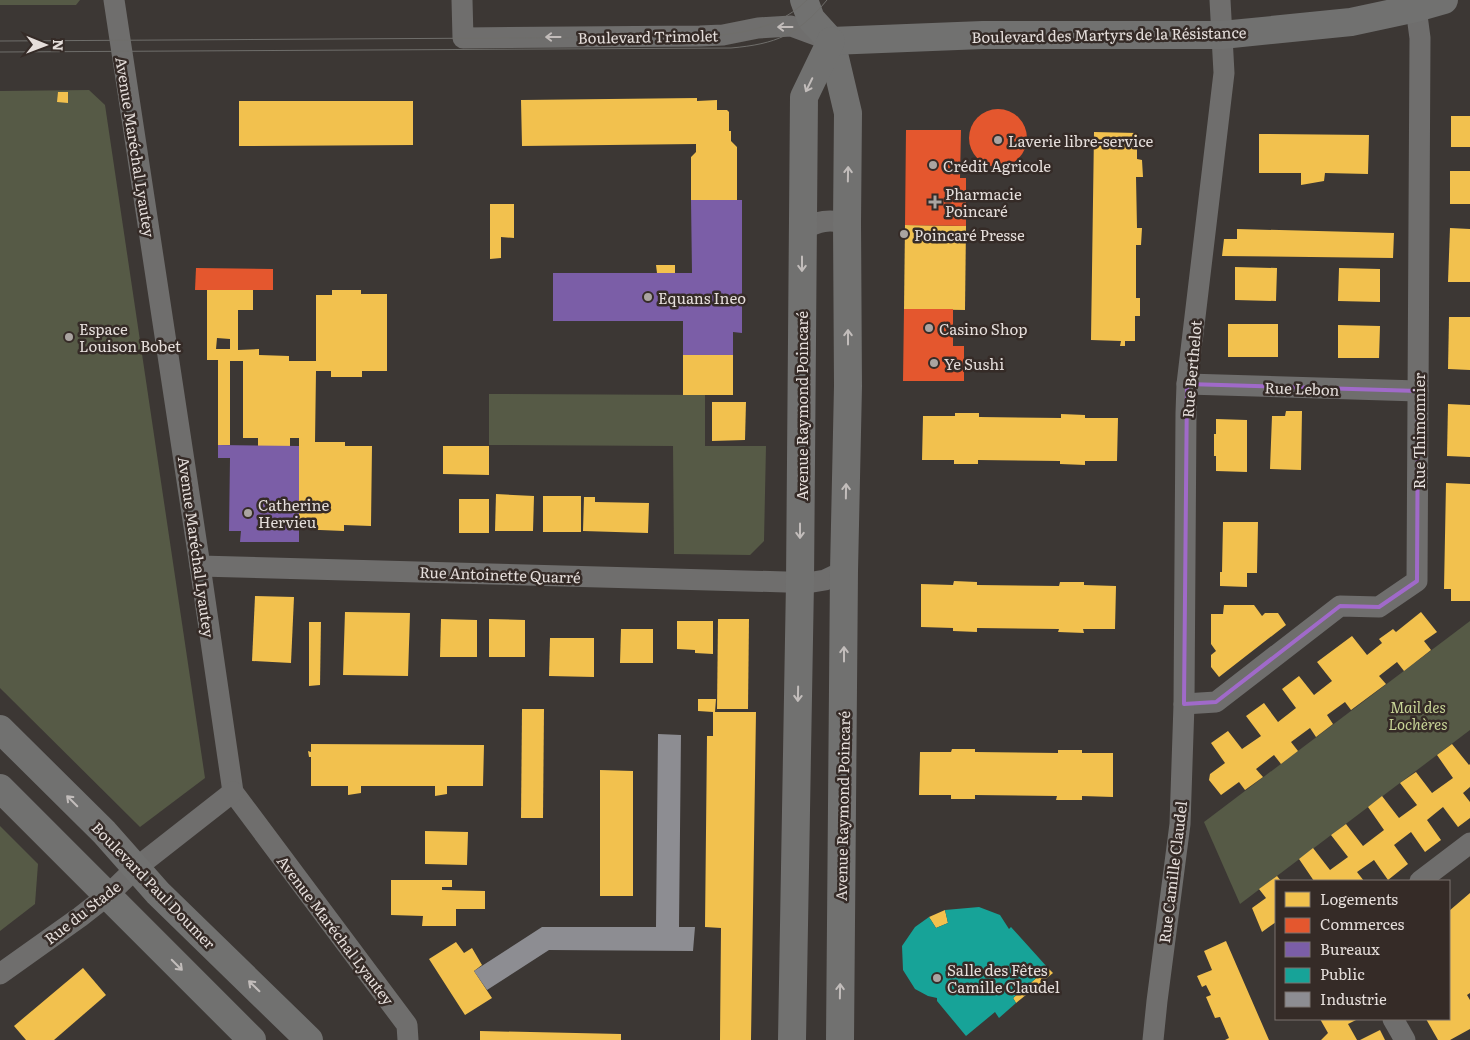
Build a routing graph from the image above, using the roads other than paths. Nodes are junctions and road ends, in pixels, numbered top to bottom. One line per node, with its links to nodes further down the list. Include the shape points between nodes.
1 (114, 0): 13 (street, Avenue Maréchal Lyautey)
2 (462, 0): 8 (street, Boulevard Trimolet, one-way to 2, via 791,26 700,36 463,38)
3 (804, 0): 8 (main road, Avenue Raymond Poincaré, via 811,18)
4 (1220, 0): 7 (street, Rue Berthelot)
5 (1444, 0): 6 (main road, Boulevard des Martyrs de la Résistance)
6 (1416, 8): 7 (main road, Boulevard des Martyrs de la Résistance, via 1351,22); 12 (street, Rue Thimonnier, via 1420,38)
7 (1222, 35): 8 (main road, Boulevard des Martyrs de la Résistance, via 984,34); 11 (street, Rue Berthelot, via 1224,73)
8 (831, 41): 9 (main road, Avenue Raymond Poincaré, one-way to 8, via 848,112); 10 (main road, Avenue Raymond Poincaré, one-way to 10, via 804,97)
9 (847, 223): 10 (street, via 819,222); 14 (main road, Avenue Raymond Poincaré, one-way to 9)
10 (802, 229): 15 (main road, Avenue Raymond Poincaré, one-way to 15)
11 (1187, 384): 12 (street, Rue Lebon); 16 (street, Rue Berthelot)
12 (1418, 391): 16 (street, Rue Thimonnier, via 1417,582 1379,607 1340,606 1216,702)
13 (200, 566): 15 (street, Rue Antoinette Quarré); 19 (street, Avenue Maréchal Lyautey)
14 (844, 571): 15 (street, via 825,580); 30 (main road, Avenue Raymond Poincaré, one-way to 14)
15 (800, 582): 29 (main road, Avenue Raymond Poincaré, one-way to 29)
16 (1184, 704): 31 (street, Rue Camille Claudel, via 1180,824)
17 (0, 729): 21 (main road, Boulevard Paul Doumer, one-way to 17)
18 (0, 788): 23 (main road)
19 (233, 792): 21 (street, Rue du Stade); 28 (street, Avenue Maréchal Lyautey, via 407,1025)
20 (1470, 843): 22 (street)
21 (136, 868): 23 (street, Rue du Stade); 27 (main road, Boulevard Paul Doumer, one-way to 21)
22 (1421, 880)
23 (108, 895): 24 (street, Rue du Stade); 26 (main road, one-way to 26)
24 (0, 974)
25 (1394, 1020): 32 (street)
26 (252, 1040)
27 (309, 1040)
28 (408, 1040)
29 (792, 1040)
30 (840, 1040)
31 (1153, 1040)
32 (1405, 1040)

